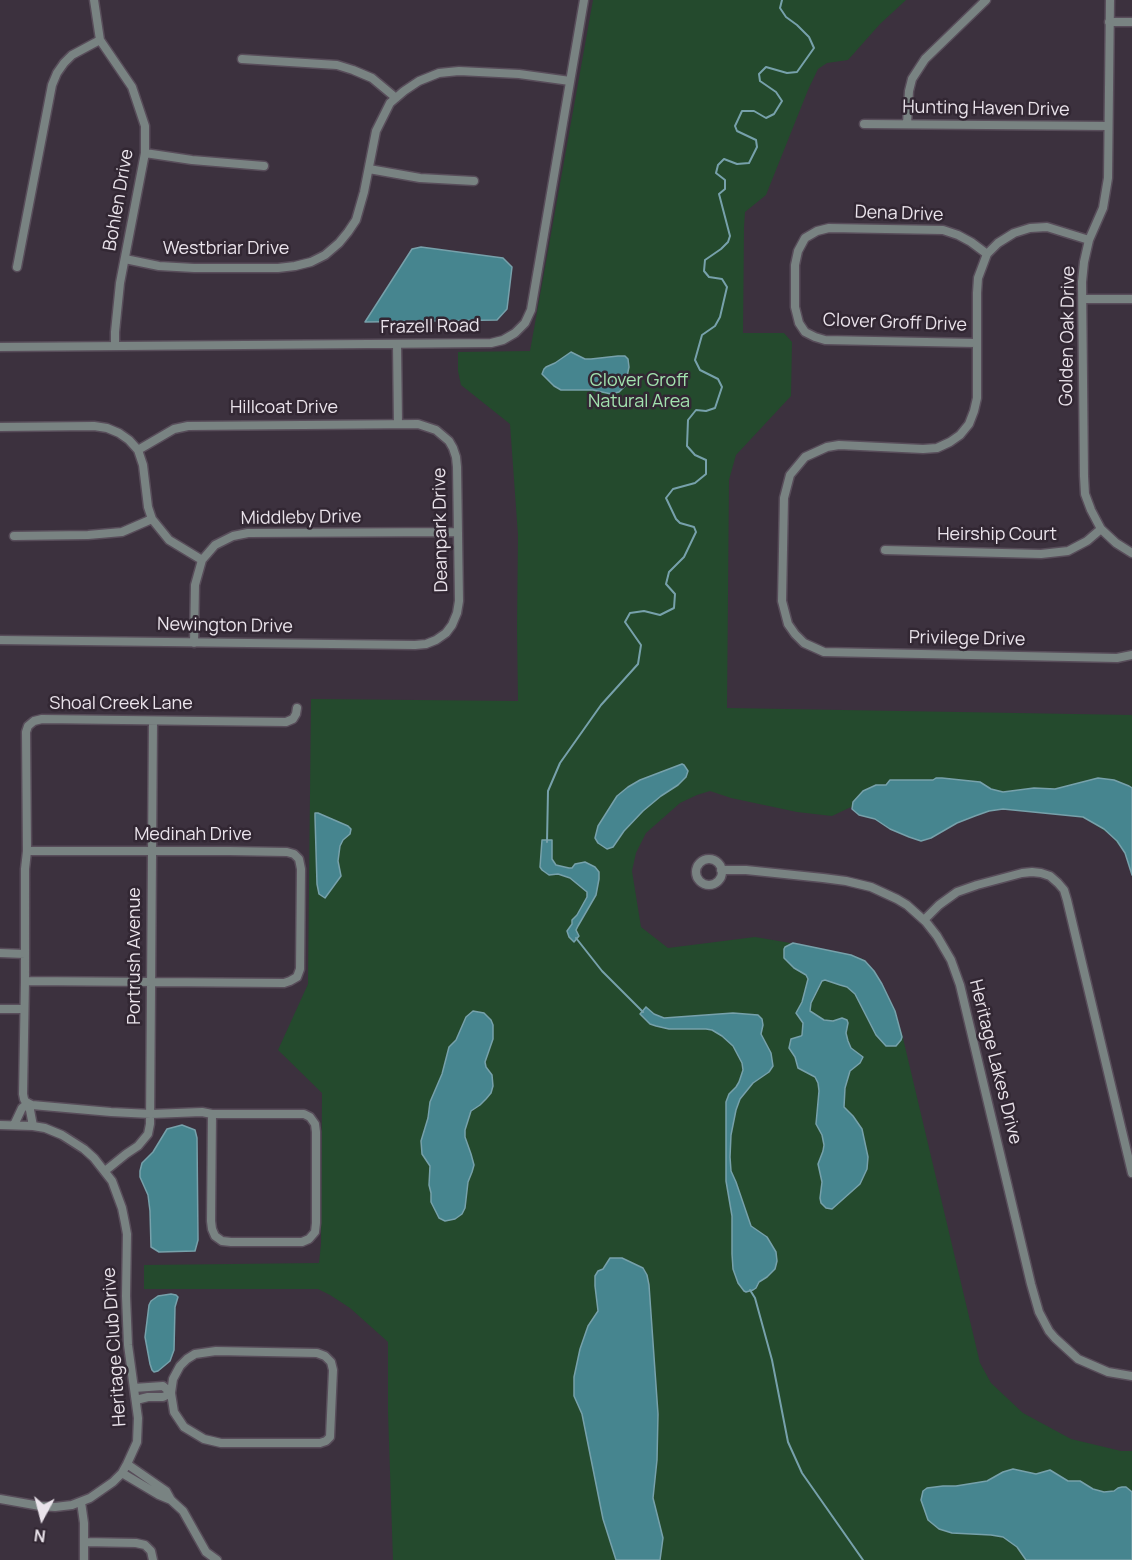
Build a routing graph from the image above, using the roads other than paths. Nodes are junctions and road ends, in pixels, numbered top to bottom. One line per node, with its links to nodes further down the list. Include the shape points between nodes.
1 (94, 0): 7 (street, Bohlen Drive)
2 (584, 0): 9 (street, Frazell Road)
3 (986, 0): 12 (street, via 925,59 912,80)
4 (1110, 0): 5 (street, Golden Oak Drive)
5 (1109, 22): 6 (street); 13 (street, Golden Oak Drive)
6 (1132, 22)
7 (99, 40): 14 (street, Bohlen Drive, via 132,87 145,126); 22 (street, via 72,55 52,85)
8 (242, 59): 10 (street, via 337,65 372,78)
9 (570, 81): 10 (street, Westbriar Drive, via 459,71 419,81); 26 (street, Frazell Road, via 531,310 525,323 503,340 490,343)
10 (396, 98): 16 (street, Westbriar Drive, via 376,131)
11 (864, 124): 12 (street, Hunting Haven Drive)
12 (906, 124): 13 (street, Hunting Haven Drive)
13 (1108, 126): 19 (street, Golden Oak Drive, via 1106,192)
14 (145, 153): 15 (street); 21 (street, Bohlen Drive)
15 (264, 166)
16 (369, 169): 17 (street, via 420,178); 21 (street, Westbriar Drive, via 356,220 339,243 311,262 278,268 174,268)
17 (474, 181)
18 (805, 238): 20 (street, Dena Drive, via 829,228 943,230); 25 (street, Clover Groff Drive, via 795,265 795,307 805,332 825,340)
19 (1089, 240): 20 (street, via 1047,227 1030,228 1014,233); 23 (street, Golden Oak Drive)
20 (987, 254): 25 (street, via 976,293)
21 (125, 259): 27 (street, Bohlen Drive)
22 (16, 267)
23 (1083, 299): 24 (street); 34 (street, Golden Oak Drive, via 1085,494)
24 (1132, 300)
25 (976, 343): 43 (street, Privilege Drive, via 976,404 960,435 937,448 827,447 805,457 790,475 784,498 782,601 788,624 804,643 824,652 1117,658)
26 (397, 344): 27 (street, Frazell Road); 29 (street)
27 (115, 346): 28 (street, Frazell Road)
28 (0, 347)
29 (398, 424): 31 (street, Hillcoat Drive, via 418,424); 32 (street, Hillcoat Drive, via 188,426 174,429)
30 (0, 427): 32 (street, via 108,428)
31 (436, 430): 35 (street, Deanpark Drive, via 449,441 456,458)
32 (138, 450): 33 (street)
33 (152, 519): 36 (street, via 122,532); 39 (street, via 169,540)
34 (1101, 529): 37 (street, Heirship Court, via 1068,551 1041,554); 38 (street)
35 (458, 532): 39 (street, Middleby Drive, via 248,533 215,545); 40 (street, Deanpark Drive, via 459,601)
36 (14, 536)
37 (885, 550)
38 (1132, 553)
39 (202, 560): 42 (street, via 195,585)
40 (446, 633): 42 (street, Newington Drive, via 426,644 415,645)
41 (0, 640): 42 (street, Newington Drive)
42 (194, 643)
43 (1132, 655)
44 (297, 708): 45 (street, Shoal Creek Lane, via 286,722)
45 (153, 721): 46 (street, Shoal Creek Lane, via 42,719 28,726); 47 (street, Portrush Avenue)
46 (27, 851): 47 (street, Medinah Drive); 51 (street, Shoal Creek Lane)
47 (153, 852): 53 (street, Portrush Avenue); 53 (street, Medinah Drive, via 294,854 301,869 301,917 300,969 290,981)
48 (721, 870): 49 (street, Heritage Lakes Drive, via 859,884 897,899)
49 (924, 920): 63 (street, via 957,892 977,885 1032,872 1058,882 1067,900); 64 (street, Heritage Lakes Drive, via 946,949 960,985 1039,1312 1049,1331 1078,1359 1108,1372)
50 (0, 953): 51 (street)
51 (25, 954): 52 (street, Shoal Creek Lane)
52 (25, 981): 53 (street); 55 (street, Shoal Creek Lane)
53 (152, 982): 57 (street, Portrush Avenue)
54 (0, 1008): 55 (street)
55 (24, 1009): 56 (street, Shoal Creek Lane, via 23,1094)
56 (28, 1103): 57 (street); 60 (street); 61 (street, Shoal Creek Lane)
57 (151, 1114): 58 (street); 62 (street, Portrush Avenue, via 148,1134)
58 (212, 1114): 58 (street, via 310,1117 316,1132 316,1223 309,1239 231,1242 215,1236 211,1221)
59 (0, 1125): 60 (street, Heritage Club Drive)
60 (14, 1125): 61 (street, Heritage Club Drive)
61 (33, 1126): 62 (street, Heritage Club Drive, via 74,1142)
62 (105, 1172): 65 (street, Heritage Club Drive, via 118,1195 127,1234 128,1345)
63 (1132, 1173)
64 (1132, 1376)
65 (134, 1388): 66 (street, via 163,1386); 67 (street, Heritage Club Drive)
66 (171, 1393): 66 (street, via 174,1412 184,1427 204,1439 221,1443 289,1443 326,1441 330,1437 333,1370 331,1362 317,1353 195,1354 180,1366); 67 (street)
67 (136, 1400): 68 (street, Heritage Club Drive, via 137,1442)
68 (125, 1468): 70 (street, Heritage Club Drive, via 99,1493); 74 (street, via 166,1491 183,1511 206,1551)
69 (0, 1499): 70 (street, Heritage Club Drive, via 46,1507)
70 (81, 1502): 71 (street)
71 (84, 1542): 72 (street); 73 (street, via 145,1545)
72 (84, 1560)
73 (153, 1560)
74 (217, 1560)

